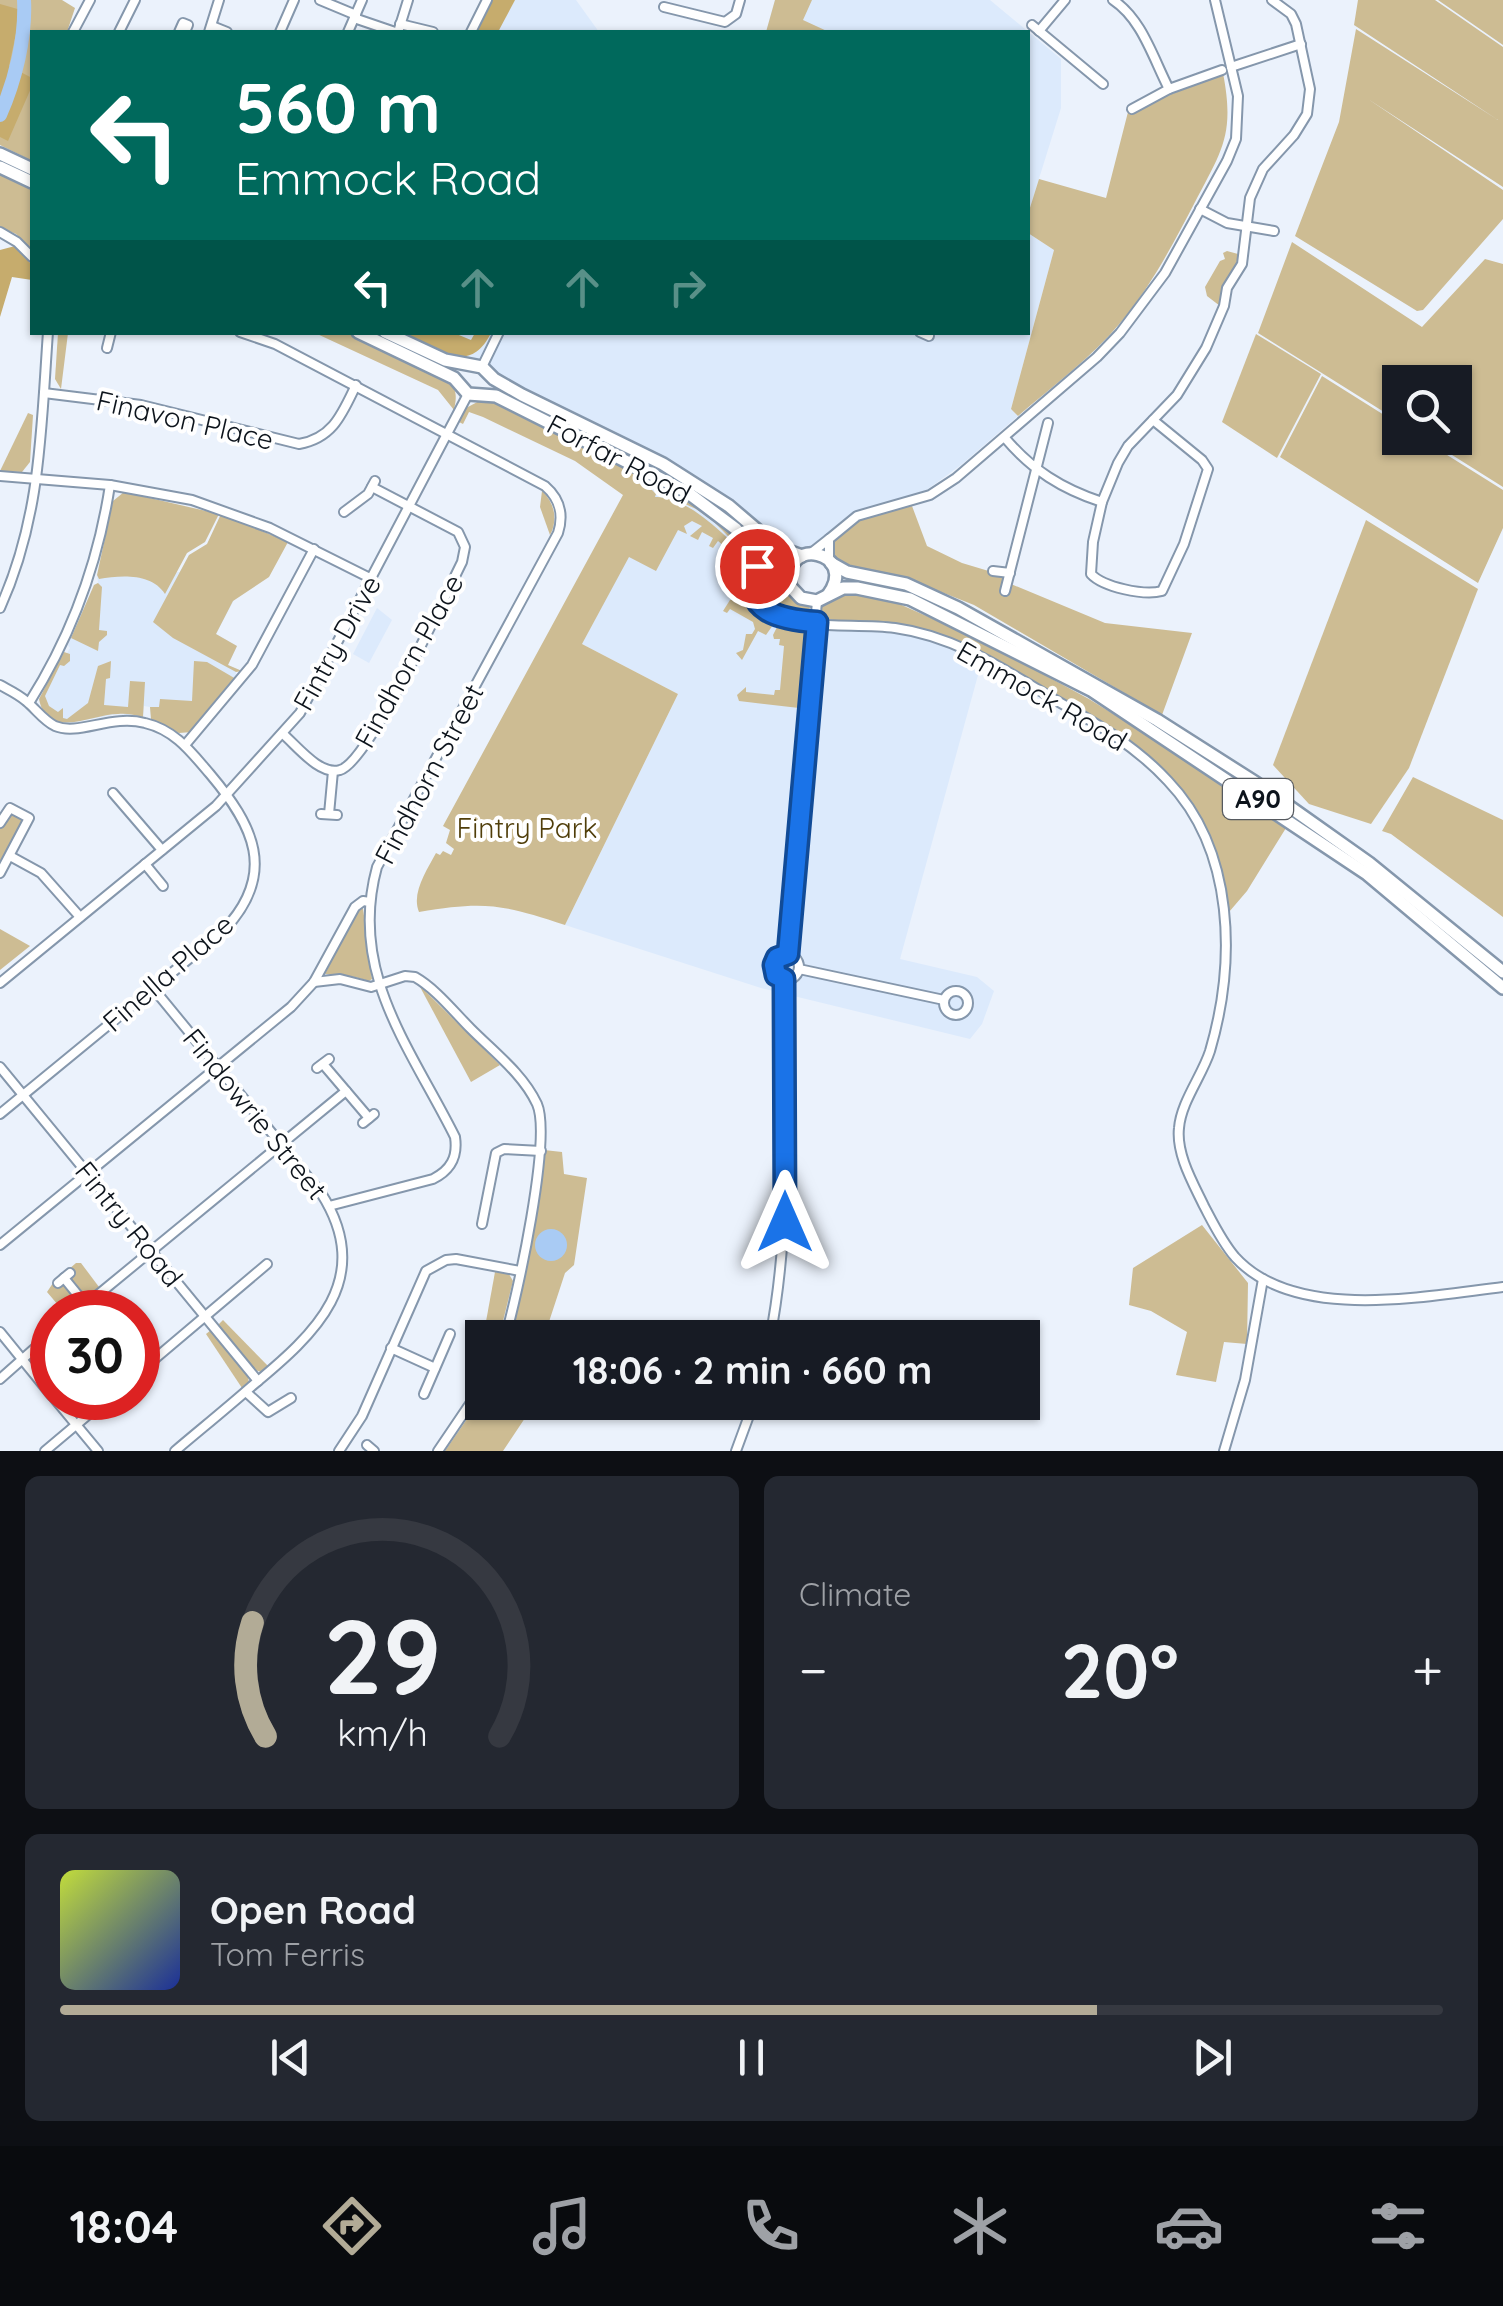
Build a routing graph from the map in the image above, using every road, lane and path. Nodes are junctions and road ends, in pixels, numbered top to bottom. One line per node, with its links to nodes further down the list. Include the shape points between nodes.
1 (78, 0): 14 (street)
2 (135, 0): 20 (street)
3 (219, 0): 18 (street)
4 (294, 0): 21 (street)
5 (320, 0): 17 (street)
6 (350, 0): 15 (street)
7 (408, 0): 23 (street)
8 (487, 0): 24 (street)
9 (740, 0): 16 (street, via 724,22)
10 (1065, 0): 27 (street, via 1036,28)
11 (1113, 0): 28 (street, via 1137,21)
12 (1215, 0): 26 (street)
13 (1272, 0): 25 (street, via 1291,14)
14 (88, 2): 19 (street)
15 (362, 2): 17 (street)
16 (664, 7)
17 (355, 17): 22 (street); 23 (street)
18 (210, 29)
19 (75, 30)
20 (120, 30)
21 (281, 30)
22 (349, 30)
23 (398, 30)
24 (472, 30)
25 (1301, 44): 26 (street); 35 (street, via 1310,90 1307,114 1263,170)
26 (1226, 68): 28 (street); 34 (street, via 1238,96 1236,139)
27 (1103, 84)
28 (1170, 89): 29 (street)
29 (1132, 108)
30 (0, 154): 32 (highway)
31 (0, 167): 33 (highway)
32 (30, 168)
33 (30, 181)
34 (1200, 209): 35 (street); 54 (street, via 1165,273 1120,333)
35 (1247, 226): 36 (street); 51 (street, via 1242,264 1206,348)
36 (1274, 231)
37 (0, 232): 38 (street)
38 (30, 255)
39 (48, 335): 49 (street)
40 (110, 335): 45 (street)
41 (249, 335): 48 (street)
42 (364, 335): 47 (highway)
43 (390, 335): 46 (highway, Forfar Road / A90)
44 (496, 335): 46 (street)
45 (106, 348)
46 (480, 368): 47 (highway, via 464,370); 50 (highway, via 488,388); 64 (highway, Forfar Road / A90, via 699,484 777,547)
47 (460, 382): 50 (highway)
48 (356, 386): 49 (street, Finavon Place, via 335,425 314,442 299,444 141,404); 53 (street)
49 (44, 393): 57 (street)
50 (473, 394): 53 (street, Fintry Drive); 70 (highway, Forfar Road, via 496,396 687,492 736,530)
51 (1153, 420): 59 (street, via 1118,463); 59 (street, via 1208,469 1162,591 1151,594 1091,574)
52 (1048, 423): 55 (street)
53 (448, 434): 60 (street, Fintry Drive); 89 (street, Findhorn Street, via 545,486 558,501 561,524 378,867)
54 (1004, 438): 55 (street); 62 (street, via 930,495 856,516)
55 (1037, 470): 59 (street); 68 (street)
56 (0, 476): 57 (street)
57 (37, 478): 58 (street); 73 (street, via 22,554)
58 (110, 485): 63 (street, via 222,509); 76 (street, via 90,578)
59 (1102, 502)
60 (410, 506): 61 (street, via 374,484); 69 (street, Fintry Drive); 79 (street, Findhorn Place, via 458,532 465,554 382,717 354,760)
61 (344, 512)
62 (829, 539): 64 (street); 65 (street)
63 (314, 549): 69 (street); 78 (street, via 252,666)
64 (806, 555): 65 (highway, A90); 70 (highway, via 790,570)
65 (830, 561): 72 (highway, via 836,583); 93 (highway, A90, via 958,608 1157,720 1369,862)
66 (757, 566): 74 (street, Emmock Road, via 754,595 767,611)
67 (993, 571): 68 (street)
68 (1010, 573): 71 (street)
69 (372, 580): 77 (street, Fintry Drive, via 313,694)
70 (790, 588): 72 (highway, via 801,598)
71 (1006, 591)
72 (823, 598): 74 (street); 99 (highway, A90, via 858,588 910,599 1091,690 1367,874)
73 (0, 608)
74 (817, 622): 91 (street); 120 (street, Emmock Road, via 896,628 942,638 983,657 1133,747 1171,783 1203,828 1228,943 1211,1047 1178,1126 1180,1146 1219,1235)
75 (0, 685): 76 (street)
76 (29, 703): 78 (street, via 60,728 132,720 159,727)
77 (283, 734): 79 (street, Findhorn Place); 81 (street, Fintry Drive)
78 (185, 745): 81 (street, Finella Place)
79 (333, 771): 82 (street, Findhorn Place)
80 (113, 793): 84 (street)
81 (227, 796): 84 (street, Fintry Drive); 98 (street, Finella Place, via 252,838 248,895 224,930)
82 (329, 814)
83 (0, 823): 85 (street, via 10,808 29,818)
84 (162, 850): 86 (street, Fintry Drive)
85 (10, 856): 87 (street); 90 (street, via 41,873)
86 (146, 864): 88 (street); 90 (street, Fintry Drive)
87 (0, 873)
88 (163, 886)
89 (370, 902): 95 (street, via 355,907); 97 (street, Findhorn Street)
90 (80, 917): 96 (street, Fintry Drive)
91 (788, 954): 92 (street); 94 (street, via 774,965)
92 (798, 969): 94 (street); 100 (street)
93 (1503, 972)
94 (784, 979): 126 (street, via 785,1222)
95 (314, 982): 97 (street); 102 (street)
96 (0, 984)
97 (378, 985): 109 (street, via 405,976 424,982 514,1072 538,1107); 112 (street, Findhorn Street, via 455,1137 454,1159 433,1179)
98 (153, 988): 102 (street, Findowrie Street); 105 (street, Finella Place)
99 (1503, 988)
100 (944, 1000)
101 (323, 1064): 104 (street)
102 (217, 1066): 108 (street, Findowrie Street); 110 (street)
103 (0, 1067): 105 (street, Fintry Road)
104 (346, 1091): 107 (street); 108 (street)
105 (23, 1095): 106 (street, Finella Place); 110 (street, Fintry Road)
106 (0, 1114)
107 (369, 1119)
108 (281, 1144): 112 (street, Findowrie Street); 116 (street)
109 (541, 1151): 113 (street, via 496,1153); 118 (street)
110 (87, 1173): 115 (street); 116 (street, Fintry Road)
111 (471, 1205): 113 (street)
112 (329, 1206): 136 (street, Findowrie Street, via 340,1240 334,1296 314,1331)
113 (485, 1208): 114 (street)
114 (482, 1224)
115 (0, 1245)
116 (152, 1251): 123 (street); 124 (street, Fintry Road)
117 (267, 1264): 124 (street)
118 (520, 1271): 125 (street); 129 (street, via 456,1259 435,1265 421,1277)
119 (64, 1278): 122 (street)
120 (1263, 1280): 121 (street, Emmock Road, via 1316,1296 1381,1300); 151 (street, via 1246,1380)
121 (1503, 1288)
122 (74, 1290)
123 (104, 1290)
124 (205, 1316): 131 (street); 136 (street, Fintry Road)
125 (509, 1320)
126 (774, 1320)
127 (0, 1332): 132 (street)
128 (450, 1334): 134 (street)
129 (390, 1348): 134 (street); 148 (street)
130 (30, 1351): 132 (street)
131 (160, 1354)
132 (22, 1358): 133 (street); 135 (street)
133 (30, 1368)
134 (435, 1368): 138 (street)
135 (0, 1378)
136 (258, 1381): 137 (street, Findowrie Street)
137 (246, 1392): 139 (street, via 268,1412); 147 (street, Findowrie Street)
138 (424, 1394)
139 (291, 1398)
140 (465, 1411): 149 (street)
141 (73, 1420): 144 (street)
142 (81, 1420): 144 (street)
143 (747, 1420): 150 (street)
144 (76, 1424): 145 (street); 146 (street)
145 (44, 1451)
146 (98, 1451)
147 (176, 1451)
148 (340, 1451)
149 (438, 1451)
150 (736, 1451)
151 (1224, 1451)

